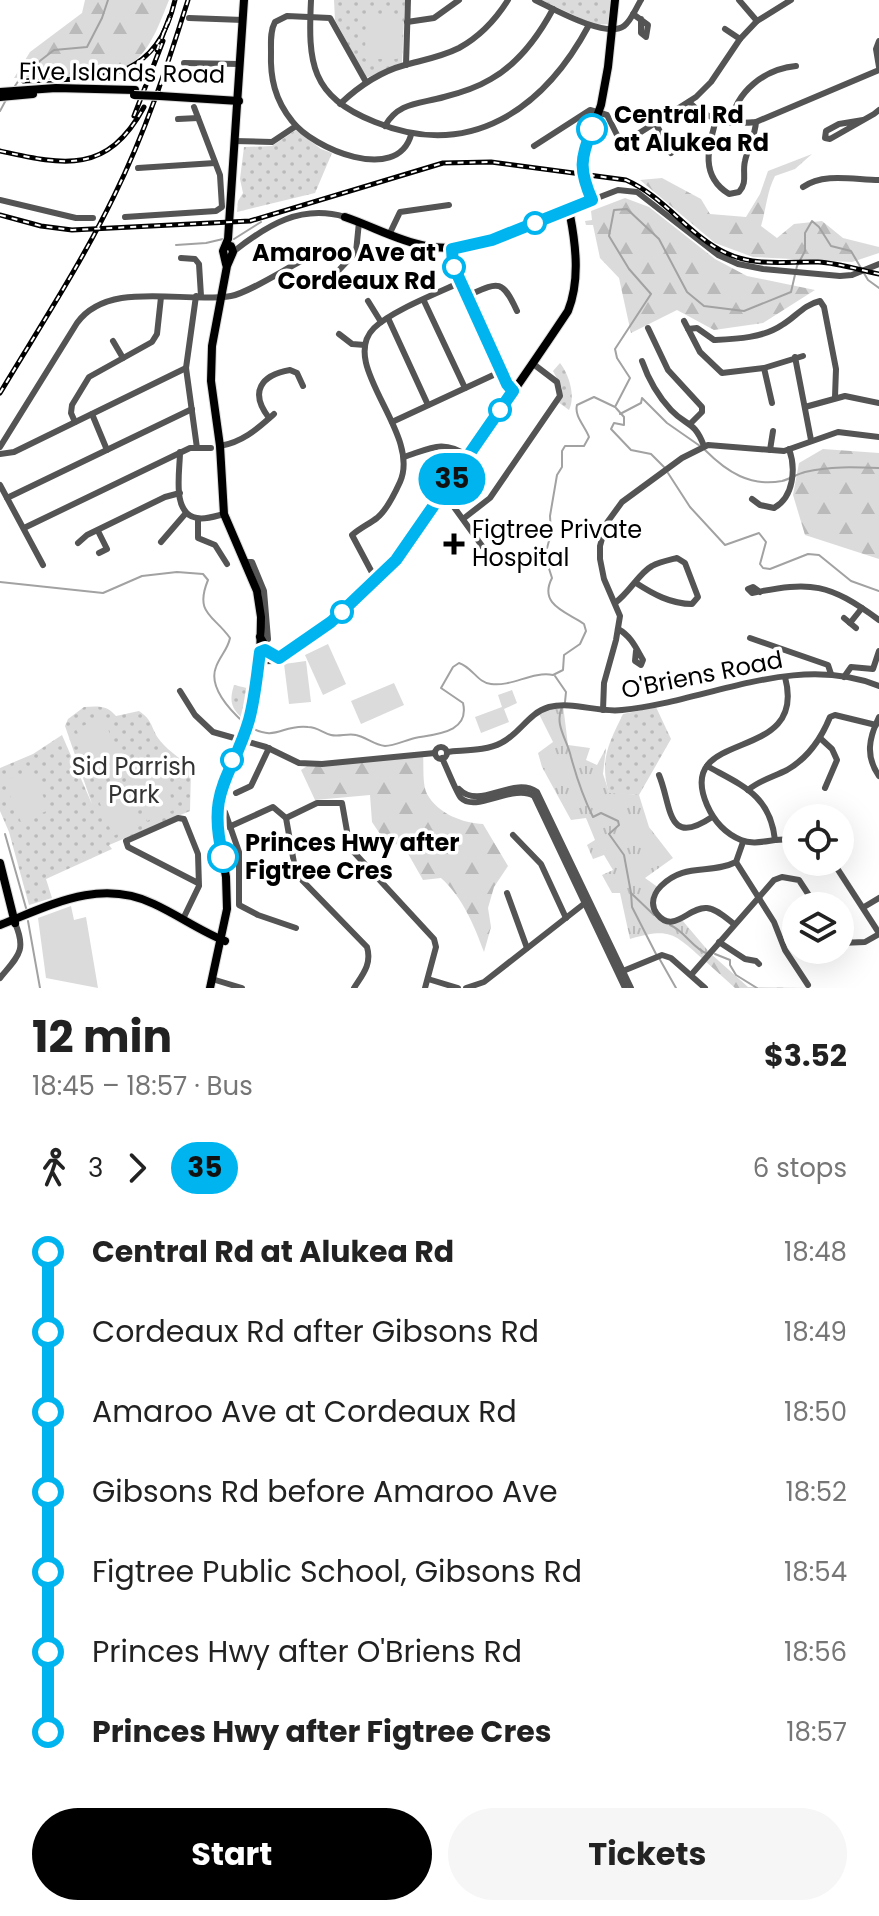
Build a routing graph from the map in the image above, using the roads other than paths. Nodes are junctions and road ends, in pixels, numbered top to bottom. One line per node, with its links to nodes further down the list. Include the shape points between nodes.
1 (244, 0): 16 (main road)
2 (311, 0): 13 (street)
3 (408, 0): 18 (street)
4 (459, 0): 18 (street, via 434,18)
5 (508, 0): 26 (street, via 460,48)
6 (535, 0): 11 (street)
7 (615, 0): 20 (main road)
8 (641, 0): 12 (street)
9 (739, 0): 17 (street)
10 (791, 0): 17 (street)
11 (553, 9): 19 (street); 48 (street, via 506,69 466,91 401,108)
12 (633, 14): 15 (street); 20 (street)
13 (310, 17): 30 (street, via 333,21); 35 (street, via 315,71); 47 (street, via 282,17 271,31 271,81)
14 (189, 18): 16 (street)
15 (641, 19)
16 (243, 21): 25 (main road)
17 (757, 21): 22 (street)
18 (407, 22): 26 (street)
19 (589, 25): 20 (street); 49 (street, via 556,76 506,117 456,136)
20 (613, 29): 38 (main road)
21 (725, 29): 22 (street)
22 (740, 39): 34 (street, via 711,82)
23 (879, 41): 28 (street)
24 (184, 63): 25 (street)
25 (242, 65): 29 (main road); 33 (main road)
26 (406, 65): 30 (street)
27 (796, 66): 45 (street, via 759,79 735,106)
28 (879, 69): 44 (street)
29 (239, 82): 32 (main road); 33 (main road)
30 (366, 82): 35 (street)
31 (7, 93): 32 (main road, Five Islands Road, bridge)
32 (225, 97): 33 (main road, Five Islands Road); 39 (main road)
33 (240, 98): 39 (main road); 50 (main road)
34 (689, 102): 42 (street); 46 (street)
35 (340, 104): 48 (street)
36 (194, 107): 40 (street)
37 (879, 110): 43 (street)
38 (599, 111): 46 (street, via 607,115 623,148); 51 (street, via 587,110); 60 (main road, via 581,161)
39 (237, 112): 50 (main road)
40 (198, 118): 41 (street); 53 (street)
41 (178, 119)
42 (716, 120): 44 (street, via 708,162 715,183 729,194 745,185 745,160); 45 (street)
43 (863, 120): 43 (street, via 830,139 825,138 826,131 839,124)
44 (756, 122): 45 (street)
45 (731, 123)
46 (656, 124): 52 (street)
47 (296, 126): 49 (street, via 322,146 364,158 403,151); 50 (street, via 272,142)
48 (385, 126): 49 (street)
49 (411, 135)
50 (237, 142): 56 (main road)
51 (534, 146)
52 (671, 153)
53 (215, 163): 54 (street); 55 (street)
54 (138, 168)
55 (220, 175): 56 (street); 63 (street, via 220,210)
56 (234, 175): 69 (main road)
57 (879, 180): 58 (street, via 844,177)
58 (803, 187)
59 (0, 200): 65 (street)
60 (588, 202): 62 (main road); 67 (main road, via 571,213); 73 (street, via 618,190 637,192 723,258 757,268 848,276)
61 (449, 205): 68 (street, via 400,212)
62 (564, 212): 67 (main road); 70 (main road, via 485,243)
63 (125, 217)
64 (345, 217): 66 (main road); 69 (street, via 321,212 296,215)
65 (93, 218)
66 (359, 222): 68 (main road); 74 (street, via 356,252)
67 (572, 227): 94 (main road, via 574,295)
68 (389, 235): 70 (main road)
69 (231, 248): 77 (main road)
70 (450, 249): 75 (street)
71 (181, 258): 76 (street, via 199,264)
72 (303, 260): 77 (street)
73 (879, 264)
74 (339, 270)
75 (461, 282): 78 (street); 81 (street)
76 (198, 296): 77 (street); 79 (street); 96 (street)
77 (221, 296): 117 (main road, via 211,361)
78 (467, 296): 82 (street, via 500,285); 98 (street)
79 (161, 297): 93 (street, via 157,334); 116 (street, via 112,299 85,312)
80 (368, 301): 85 (street)
81 (424, 301): 83 (street); 100 (street)
82 (517, 311)
83 (388, 318): 85 (street); 105 (street)
84 (684, 321): 86 (street)
85 (381, 322): 90 (street)
86 (688, 329): 97 (street, via 719,372); 102 (street, via 697,328 714,340 757,336 820,301 836,369)
87 (651, 330): 111 (street, via 674,378 702,407)
88 (339, 334): 90 (street, via 352,344)
89 (113, 341): 93 (street)
90 (365, 345): 110 (street, via 367,365)
91 (803, 356): 92 (street)
92 (795, 357): 97 (street); 106 (street)
93 (123, 358): 109 (street, via 89,377 72,405)
94 (532, 363): 101 (main road); 134 (street, via 557,382 560,396 490,498)
95 (642, 365): 111 (street, via 655,391)
96 (186, 368): 107 (street); 108 (street)
97 (764, 368): 103 (street, via 771,400)
98 (503, 372): 100 (street); 101 (street)
99 (303, 386): 117 (street, via 290,370 263,381 262,407 272,416 237,442)
100 (465, 388): 105 (street)
101 (514, 389): 124 (main road)
102 (835, 397): 104 (street); 106 (street)
103 (762, 400)
104 (879, 403)
105 (428, 405): 110 (street)
106 (805, 407): 114 (street)
107 (192, 409): 118 (street); 120 (street)
108 (92, 414): 109 (street); 120 (street)
109 (75, 422): 123 (street)
110 (392, 422): 125 (street)
111 (691, 423): 115 (street)
112 (773, 431): 121 (street)
113 (879, 437): 114 (street, via 838,432)
114 (811, 440): 119 (street)
115 (704, 446): 121 (street); 148 (street, via 616,509 602,533 600,559)
116 (0, 447)
117 (215, 447): 118 (street); 132 (main road)
118 (197, 448): 122 (street)
119 (789, 449): 121 (street); 130 (street, via 794,476 781,505 774,508)
120 (107, 450): 129 (street)
121 (770, 450)
122 (180, 452): 128 (street); 135 (street)
123 (0, 454)
124 (468, 456): 125 (street, via 442,445); 127 (main road)
125 (404, 457): 145 (street, via 401,482 383,511 352,535)
126 (0, 485): 129 (street)
127 (443, 492): 134 (street); 145 (main road, via 400,556)
128 (180, 493): 131 (street); 136 (street)
129 (7, 498): 135 (street)
130 (752, 499)
131 (186, 513): 133 (street); 137 (street)
132 (224, 514): 133 (street); 156 (main road, via 259,601)
133 (198, 519): 143 (street, via 196,538 215,545)
134 (463, 519): 142 (street)
135 (24, 528): 144 (street)
136 (98, 531): 138 (street); 140 (street)
137 (166, 540)
138 (78, 543)
139 (115, 546): 140 (street)
140 (107, 549): 141 (street)
141 (99, 553)
142 (491, 554)
143 (227, 559)
144 (43, 565)
145 (376, 580): 156 (main road, via 282,657)
146 (636, 583): 146 (street, via 651,566 679,558 698,597 692,604 679,603); 148 (street)
147 (760, 592): 149 (street, via 815,586)
148 (615, 603): 152 (street)
149 (862, 608): 150 (street); 151 (street)
150 (878, 619)
151 (850, 623)
152 (618, 629): 154 (street, via 630,637); 162 (street)
153 (750, 638): 157 (street, via 828,665)
154 (636, 651)
155 (879, 651): 159 (street, via 873,669 851,667)
156 (265, 656): 164 (main road)
157 (831, 674): 158 (street, O'Briens Road); 159 (street, O'Briens Road)
158 (785, 677): 162 (street, O'Briens Road); 168 (street, via 788,708 780,723)
159 (844, 677): 160 (street, O'Briens Road)
160 (879, 686)
161 (180, 691): 164 (street, O'Briens Road, via 206,728)
162 (603, 710): 167 (street, O'Briens Road, via 549,708 501,744)
163 (877, 721): 165 (street, via 835,715); 170 (street, via 869,751)
164 (245, 738): 166 (street, O'Briens Road); 179 (main road, via 223,795); 190 (main road, via 223,781 217,809)
165 (820, 738): 171 (street, via 837,760); 172 (street, via 802,760)
166 (269, 748): 167 (street, O'Briens Road, via 310,764); 173 (street, via 251,786)
167 (442, 755): 174 (street, via 456,787 471,796 522,786)
168 (707, 766): 172 (street); 176 (street, via 702,794)
169 (659, 775): 176 (street, via 672,822 691,829)
170 (879, 776)
171 (825, 788)
172 (748, 790): 181 (street, via 767,808)
173 (236, 793)
174 (536, 794): 195 (street); 211 (street)
175 (225, 812): 178 (street)
176 (712, 817): 183 (street)
177 (286, 818): 178 (street, via 273,807); 214 (street, via 317,803 342,803 350,848 434,939); 219 (street, via 296,874 367,947 367,968)
178 (231, 826): 179 (street); 204 (street, via 239,852 239,906)
179 (220, 828): 206 (main road, via 232,891)
180 (513, 835): 198 (street, via 541,864)
181 (775, 840): 182 (street); 183 (street)
182 (782, 840)
183 (743, 842): 184 (street)
184 (736, 862): 192 (street); 201 (street, via 674,876 653,900 654,911 673,922 702,908 713,909)
185 (0, 863): 193 (main road)
186 (843, 876): 197 (street)
187 (198, 883): 187 (street, via 198,854 182,818 125,843); 199 (street)
188 (807, 892): 192 (street, via 791,877 774,880)
189 (507, 893): 209 (street)
190 (227, 896): 203 (main road, via 219,930); 206 (main road)
191 (136, 897): 196 (main road, via 103,891); 199 (main road); 206 (main road)
192 (757, 897): 201 (street); 215 (street)
193 (9, 898): 196 (main road, via 20,912); 200 (main road)
194 (879, 898): 197 (street)
195 (585, 903): 198 (street); 223 (street)
196 (58, 904): 200 (main road)
197 (864, 907): 205 (street)
198 (566, 918): 209 (street)
199 (183, 919): 203 (main road)
200 (15, 921): 202 (main road); 213 (street, via 20,952)
201 (734, 924): 207 (street)
202 (0, 927)
203 (201, 928): 206 (main road)
204 (296, 928)
205 (879, 934): 208 (street)
206 (221, 941): 216 (main road); 216 (main road)
207 (719, 942): 210 (street); 212 (street)
208 (854, 942)
209 (527, 948): 217 (street)
210 (759, 964)
211 (623, 971): 212 (street, via 662,955); 224 (street)
212 (691, 975): 225 (street)
213 (0, 978)
214 (428, 979): 220 (street); 221 (street)
215 (803, 981)
216 (213, 984): 218 (street)
217 (487, 985): 222 (street)
218 (242, 988)
219 (354, 988)
220 (425, 988)
221 (458, 988)
222 (466, 988)
223 (625, 988)
224 (631, 988)
225 (705, 988)

